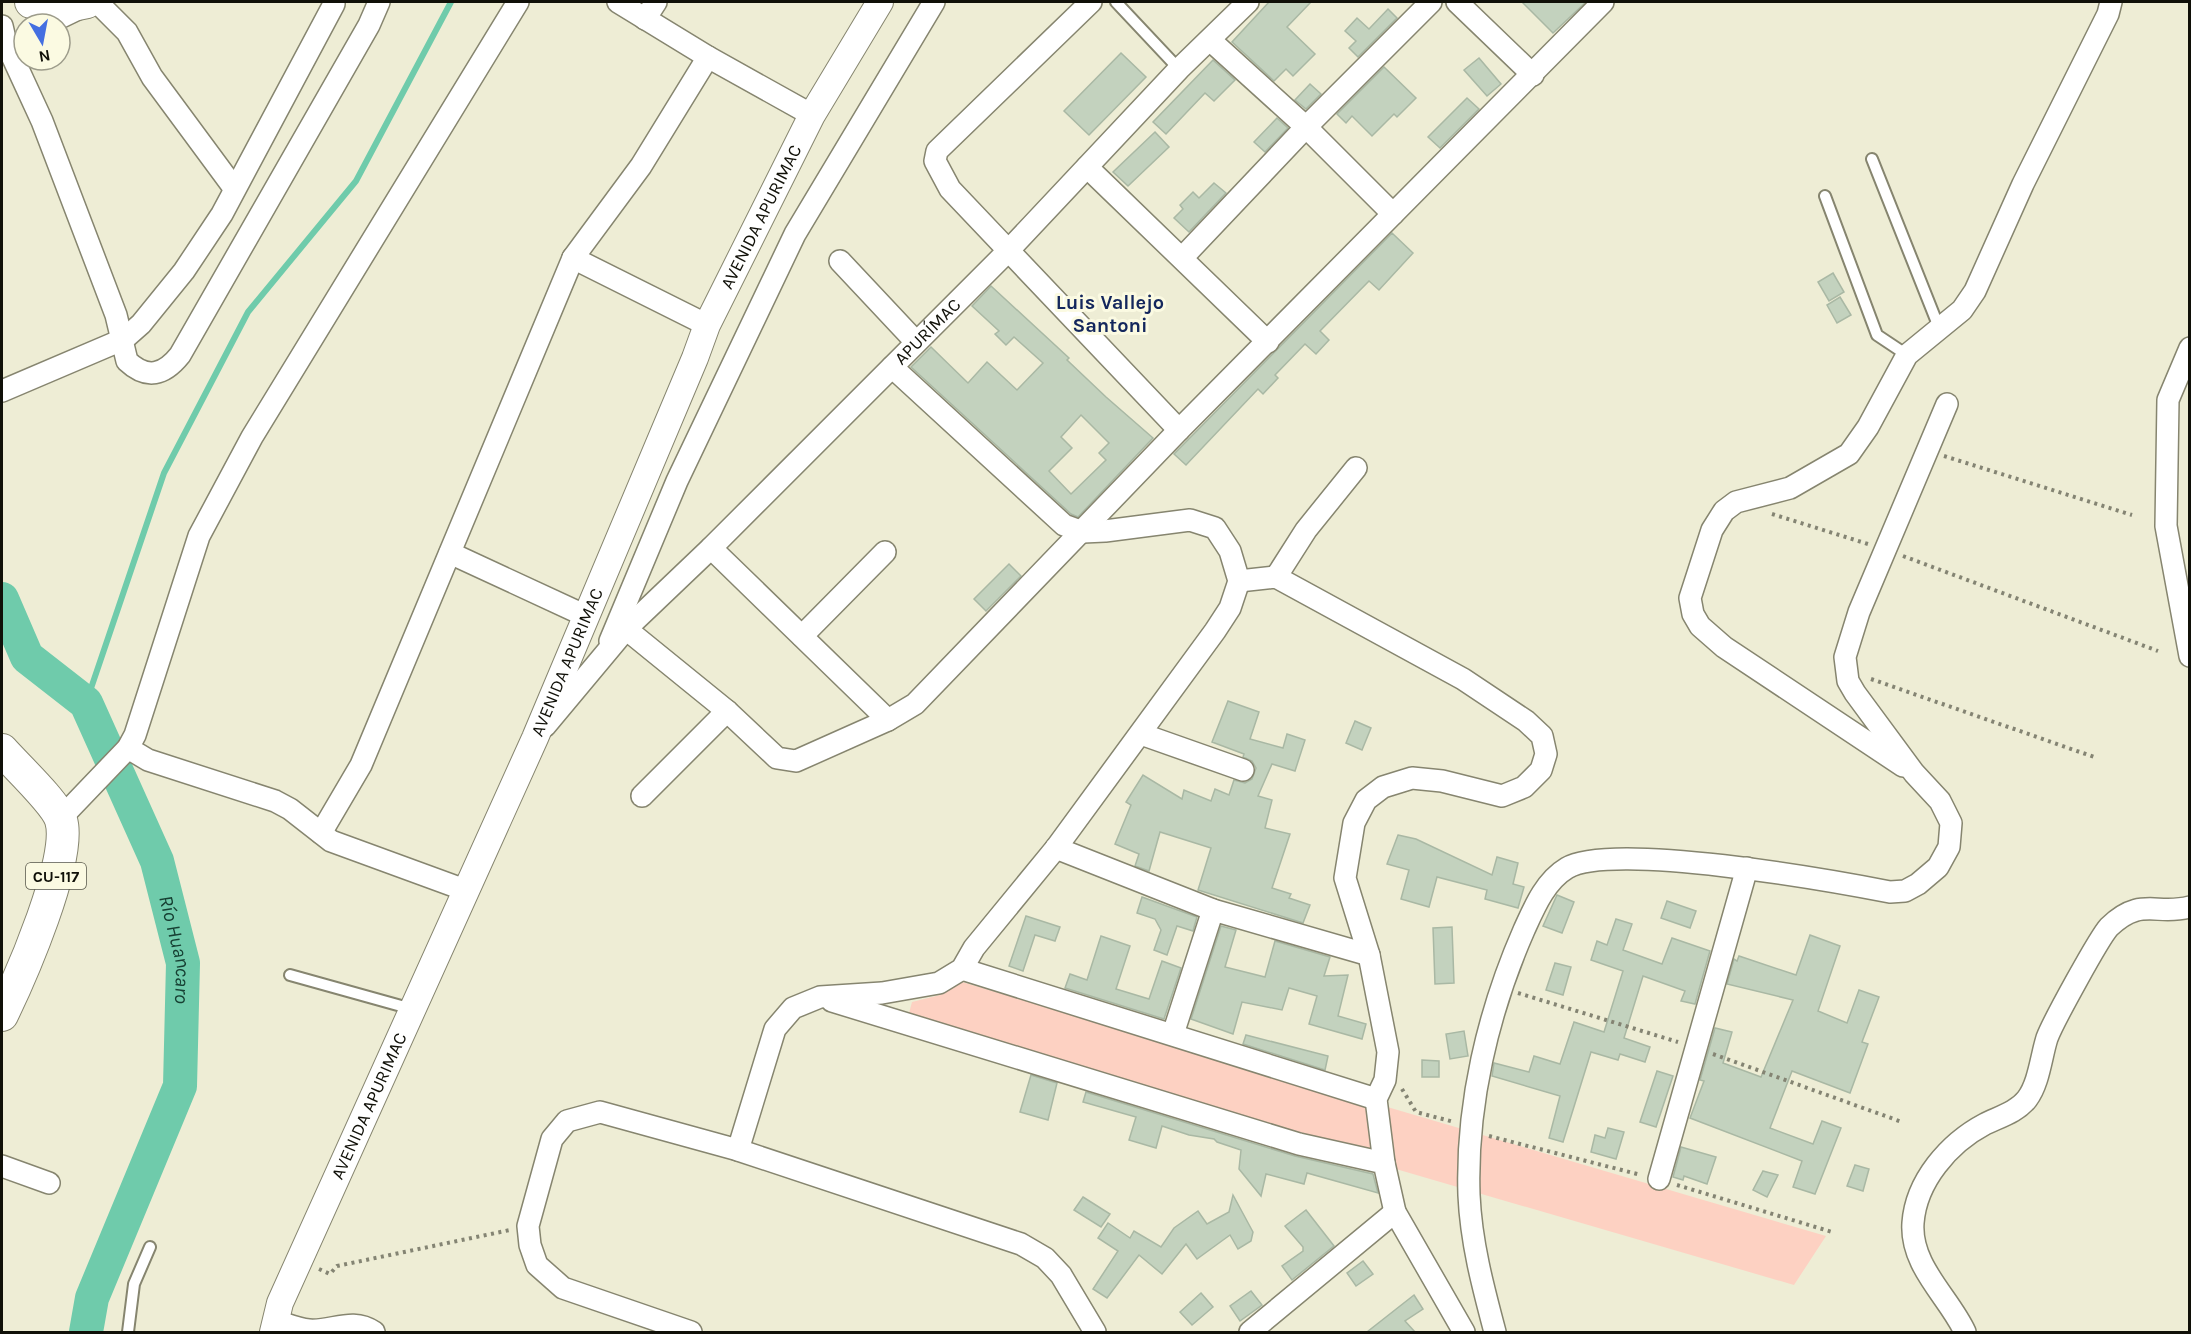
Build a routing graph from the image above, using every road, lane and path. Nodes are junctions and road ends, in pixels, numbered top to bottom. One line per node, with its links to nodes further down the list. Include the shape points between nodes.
1 (31, 2): 2 (main road)
2 (87, 2)
3 (92, 2): 19 (street)
4 (98, 2): 29 (street, via 127,32 152,77)
5 (379, 2): 38 (street, via 180,355 169,368 142,373 127,362)
6 (518, 2): 70 (street, via 258,428 199,536 135,735)
7 (618, 2): 18 (street)
8 (880, 2): 25 (street, AVENIDA APURIMAC)
9 (934, 2): 62 (street, APURÍMAC, via 795,234 677,481)
10 (1091, 2): 32 (street, via 937,151 936,168 950,189)
11 (1116, 2): 23 (lane)
12 (1248, 2): 21 (street, APURÍMAC)
13 (1431, 2): 26 (street)
14 (1457, 2): 24 (street)
15 (1603, 2): 24 (street)
16 (2111, 2): 37 (street, via 1975,291)
17 (334, 4): 29 (street)
18 (651, 10): 22 (street)
19 (71, 12)
20 (8, 37): 38 (street)
21 (1210, 40): 23 (street, APURÍMAC); 26 (street)
22 (708, 57): 25 (street); 33 (street, via 641,166)
23 (1179, 69): 28 (street, APURÍMAC)
24 (1533, 75): 31 (street)
25 (812, 116): 36 (street, AVENIDA APURIMAC)
26 (1306, 127): 31 (street); 34 (street)
27 (1872, 159): 37 (lane)
28 (1087, 167): 32 (street, APURÍMAC); 34 (street)
29 (234, 188): 38 (street, via 222,214 184,271)
30 (1825, 196): 42 (lane, via 1877,335)
31 (1393, 214): 40 (street)
32 (1007, 252): 39 (street, APURÍMAC); 46 (street)
33 (573, 258): 36 (street); 54 (street)
34 (1182, 258): 40 (street)
35 (840, 261): 39 (street)
36 (707, 325): 58 (street, AVENIDA APURIMAC)
37 (1940, 330): 42 (street)
38 (124, 339): 44 (street)
39 (916, 342): 43 (street, APURÍMAC)
40 (1268, 342): 46 (street)
41 (2190, 348): 63 (street, via 2168,399 2166,526)
42 (1907, 355): 49 (street, via 1849,454 1790,488)
43 (892, 367): 51 (street, via 1064,525); 52 (street, APURÍMAC)
44 (2, 391)
45 (1947, 404): 47 (street)
46 (1179, 430): 51 (street)
47 (1929, 451): 50 (path); 53 (street)
48 (1356, 468): 56 (street, via 1306,530)
49 (1736, 502): 53 (path); 73 (street, via 1724,511 1712,530 1690,598 1700,626 1724,647)
50 (2132, 515)
51 (1083, 532): 57 (street, via 1190,520 1215,528 1230,551); 66 (street, via 915,704)
52 (711, 548): 59 (street, APURÍMAC); 60 (street)
53 (1886, 550): 61 (path); 64 (street, via 1859,612 1845,657)
54 (450, 552): 58 (street); 76 (street, via 361,765)
55 (885, 552): 60 (street)
56 (1276, 577): 57 (street); 82 (street, via 1463,679 1542,736 1546,754 1541,770 1524,787 1502,796 1412,778 1383,787 1366,800 1354,823 1346,878)
57 (1239, 581): 67 (street, via 1230,608)
58 (586, 616): 68 (street, AVENIDA APURIMAC)
59 (626, 629): 62 (street, APURÍMAC); 65 (street)
60 (802, 636): 66 (street)
61 (2158, 651)
62 (604, 655): 68 (street, APURÍMAC)
63 (2190, 656)
64 (1845, 671): 71 (path); 73 (street, via 1855,693)
65 (727, 711): 66 (street, via 777,758 788,762); 74 (street)
66 (888, 720)
67 (1141, 734): 72 (street); 77 (street)
68 (535, 738): 79 (street, AVENIDA APURIMAC)
69 (2, 750): 75 (main road)
70 (124, 752): 75 (street); 76 (street, via 275,801)
71 (2097, 758)
72 (1243, 770)
73 (1914, 773): 78 (street, via 1940,801 1951,823 1949,847 1938,867 1918,884 1905,891 1890,892)
74 (642, 796)
75 (69, 811): 88 (main road, CU-117, via 59,869)
76 (321, 833): 79 (street, via 331,841)
77 (1056, 848): 81 (street); 83 (street, via 974,948)
78 (1747, 868): 85 (street, via 1606,858 1568,867 1540,896); 90 (street)
79 (465, 890): 87 (street, AVENIDA APURIMAC)
80 (2190, 907): 112 (street, via 2147,907 2126,913 2108,929 2048,1036 2027,1098 1953,1145 1928,1176 1917,1202 1913,1225 1916,1245 1924,1269)
81 (1213, 910): 82 (street); 89 (street)
82 (1369, 955): 91 (street, via 1388,1052 1385,1080)
83 (962, 969): 86 (street, via 939,983 882,993); 89 (street)
84 (290, 975): 87 (lane)
85 (1502, 988): 90 (path); 93 (street, via 1482,1060)
86 (820, 997): 94 (street, via 793,1008 775,1029); 95 (street, via 1299,1144)
87 (412, 1010): 103 (street, AVENIDA APURIMAC)
88 (2, 1015)
89 (1173, 1034): 91 (street)
90 (1697, 1048): 92 (path); 97 (street)
91 (1376, 1099): 93 (path, via 1403,1089 1416,1112 1457,1123); 95 (street)
92 (1902, 1122)
93 (1471, 1132): 97 (path); 111 (street, via 1474,1236)
94 (738, 1150): 100 (street, via 600,1112 567,1121 552,1139); 108 (street, via 1021,1244 1046,1258 1061,1275)
95 (1384, 1163): 99 (street)
96 (2, 1166): 98 (street)
97 (1659, 1179): 101 (path)
98 (49, 1183)
99 (1395, 1212): 109 (street); 110 (street)
100 (528, 1226): 103 (path, via 337,1266 330,1274); 107 (street, via 537,1265 563,1288)
101 (1832, 1232)
102 (150, 1247): 105 (lane, via 134,1284)
103 (299, 1261): 104 (street, AVENIDA APURIMAC)
104 (274, 1327): 106 (street, via 308,1330 347,1323)
105 (128, 1332)
106 (374, 1332)
107 (691, 1332)
108 (1095, 1332)
109 (1250, 1332)
110 (1464, 1332)
111 (1495, 1332)
112 (1965, 1332)

